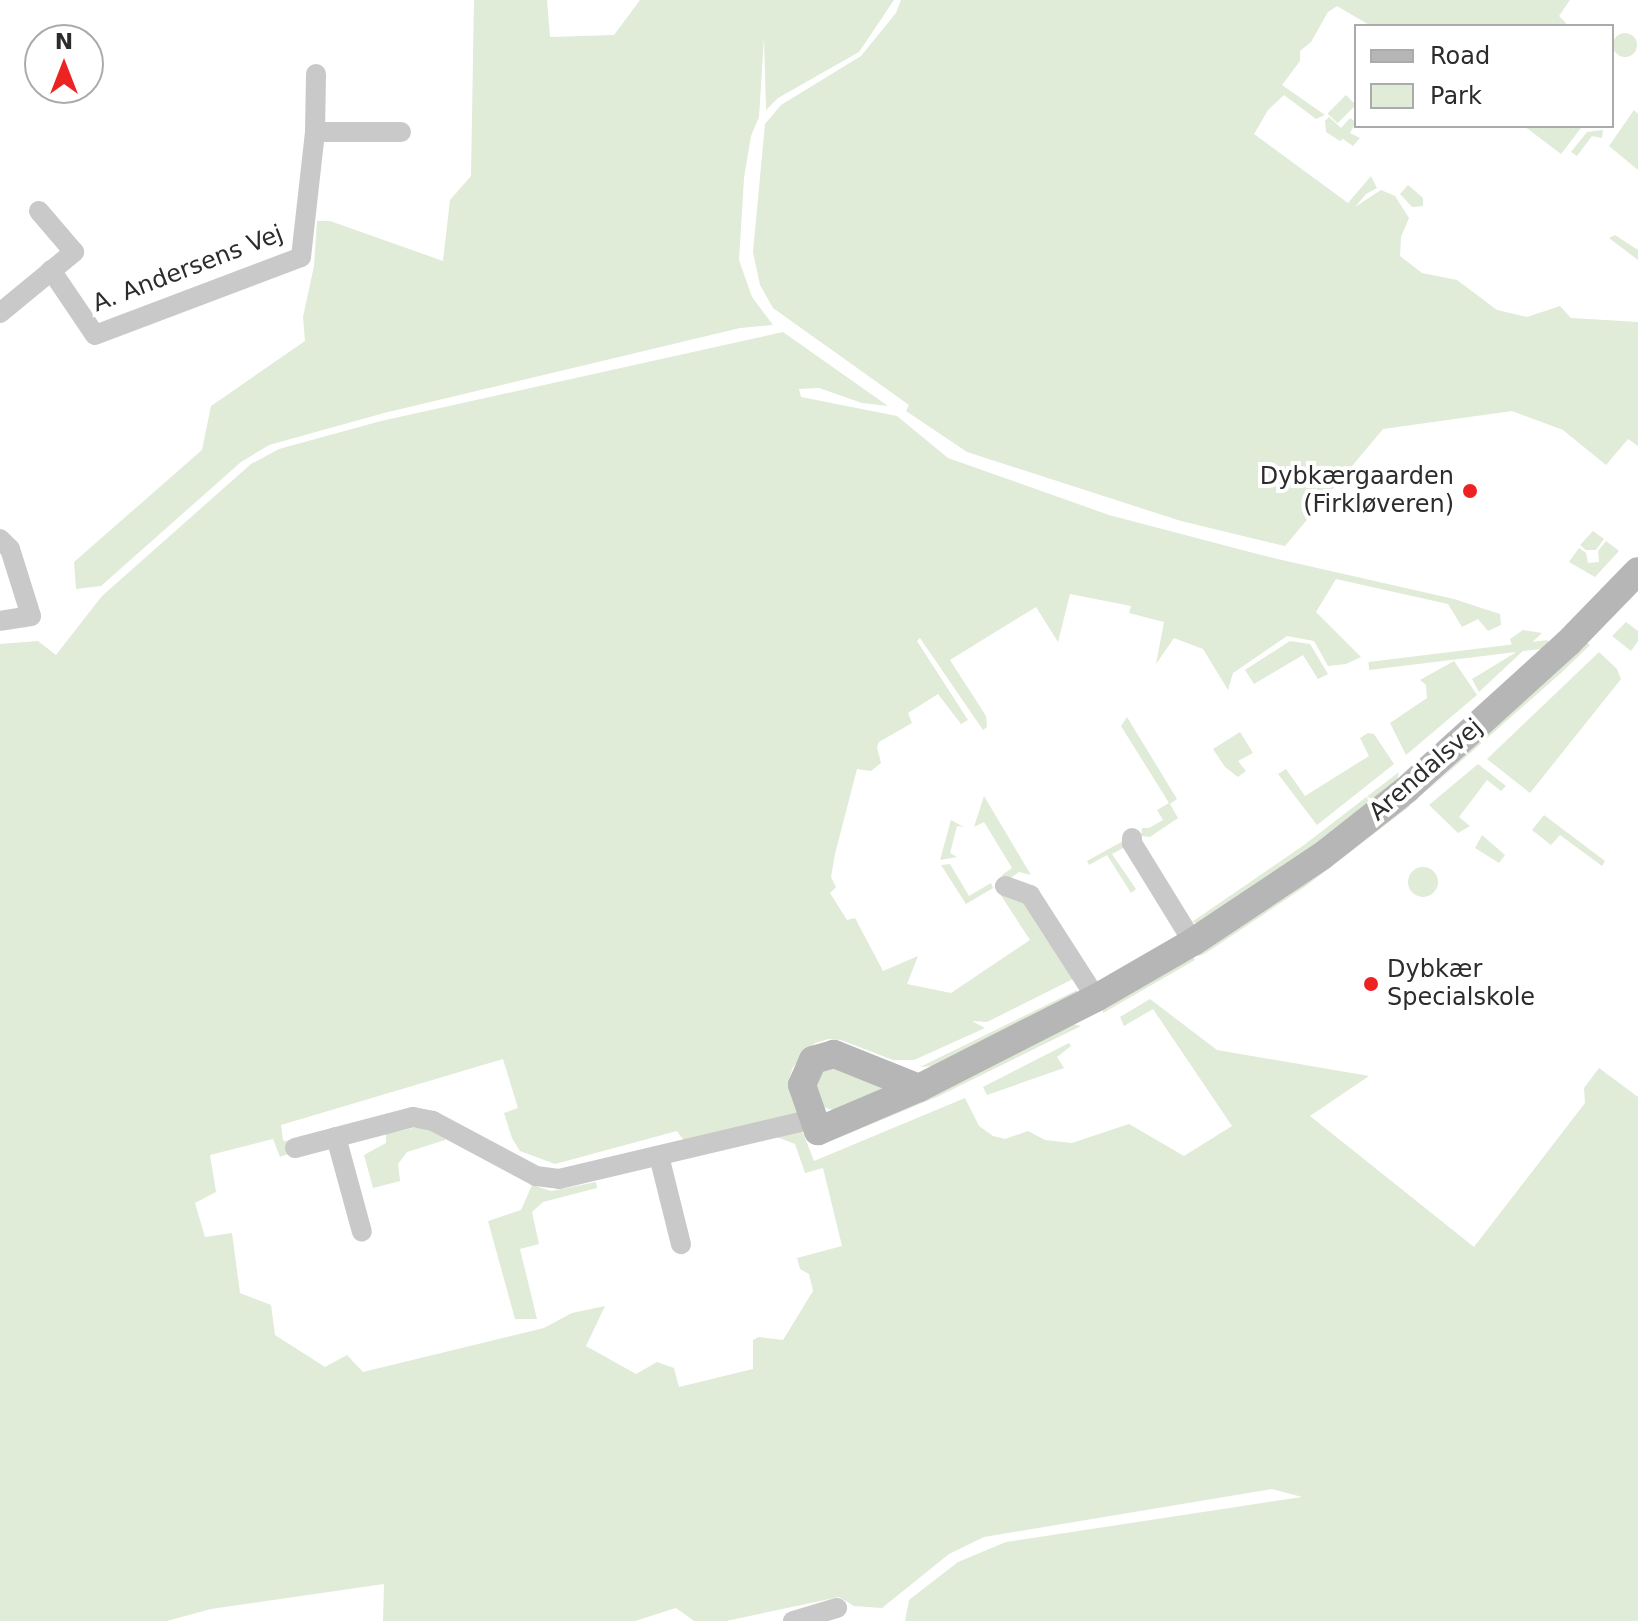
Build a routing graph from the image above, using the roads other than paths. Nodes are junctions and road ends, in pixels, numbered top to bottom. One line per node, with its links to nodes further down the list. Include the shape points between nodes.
1 (316, 74): 2 (street, A. Andersens Vej)
2 (315, 132): 3 (street); 5 (street, A. Andersens Vej, via 301,257 95,335)
3 (401, 132)
4 (39, 211): 5 (street, via 74,252)
5 (51, 270): 6 (street)
6 (0, 313)
7 (0, 539): 9 (street, via 10,549 31,616)
8 (1638, 571): 12 (street, Arendalsvej, via 1568,643 1407,789 1322,856)
9 (0, 621)
10 (1132, 838): 12 (street)
11 (1005, 886): 13 (street, via 1030,895)
12 (1193, 942): 13 (street, Arendalsvej)
13 (1096, 998): 14 (street, Arendalsvej)
14 (919, 1088): 15 (street, Arendalsvej, via 818,1131); 15 (street, via 854,1059 827,1054 813,1060 804,1075)
15 (812, 1119): 18 (street, Arendalsvej)
16 (336, 1137): 17 (street, Arendalsvej); 18 (street, Arendalsvej, via 413,1117 433,1121 536,1176 559,1179); 19 (street)
17 (295, 1148)
18 (659, 1156): 20 (street)
19 (362, 1232)
20 (681, 1244)
21 (837, 1608): 22 (street)
22 (793, 1621)

